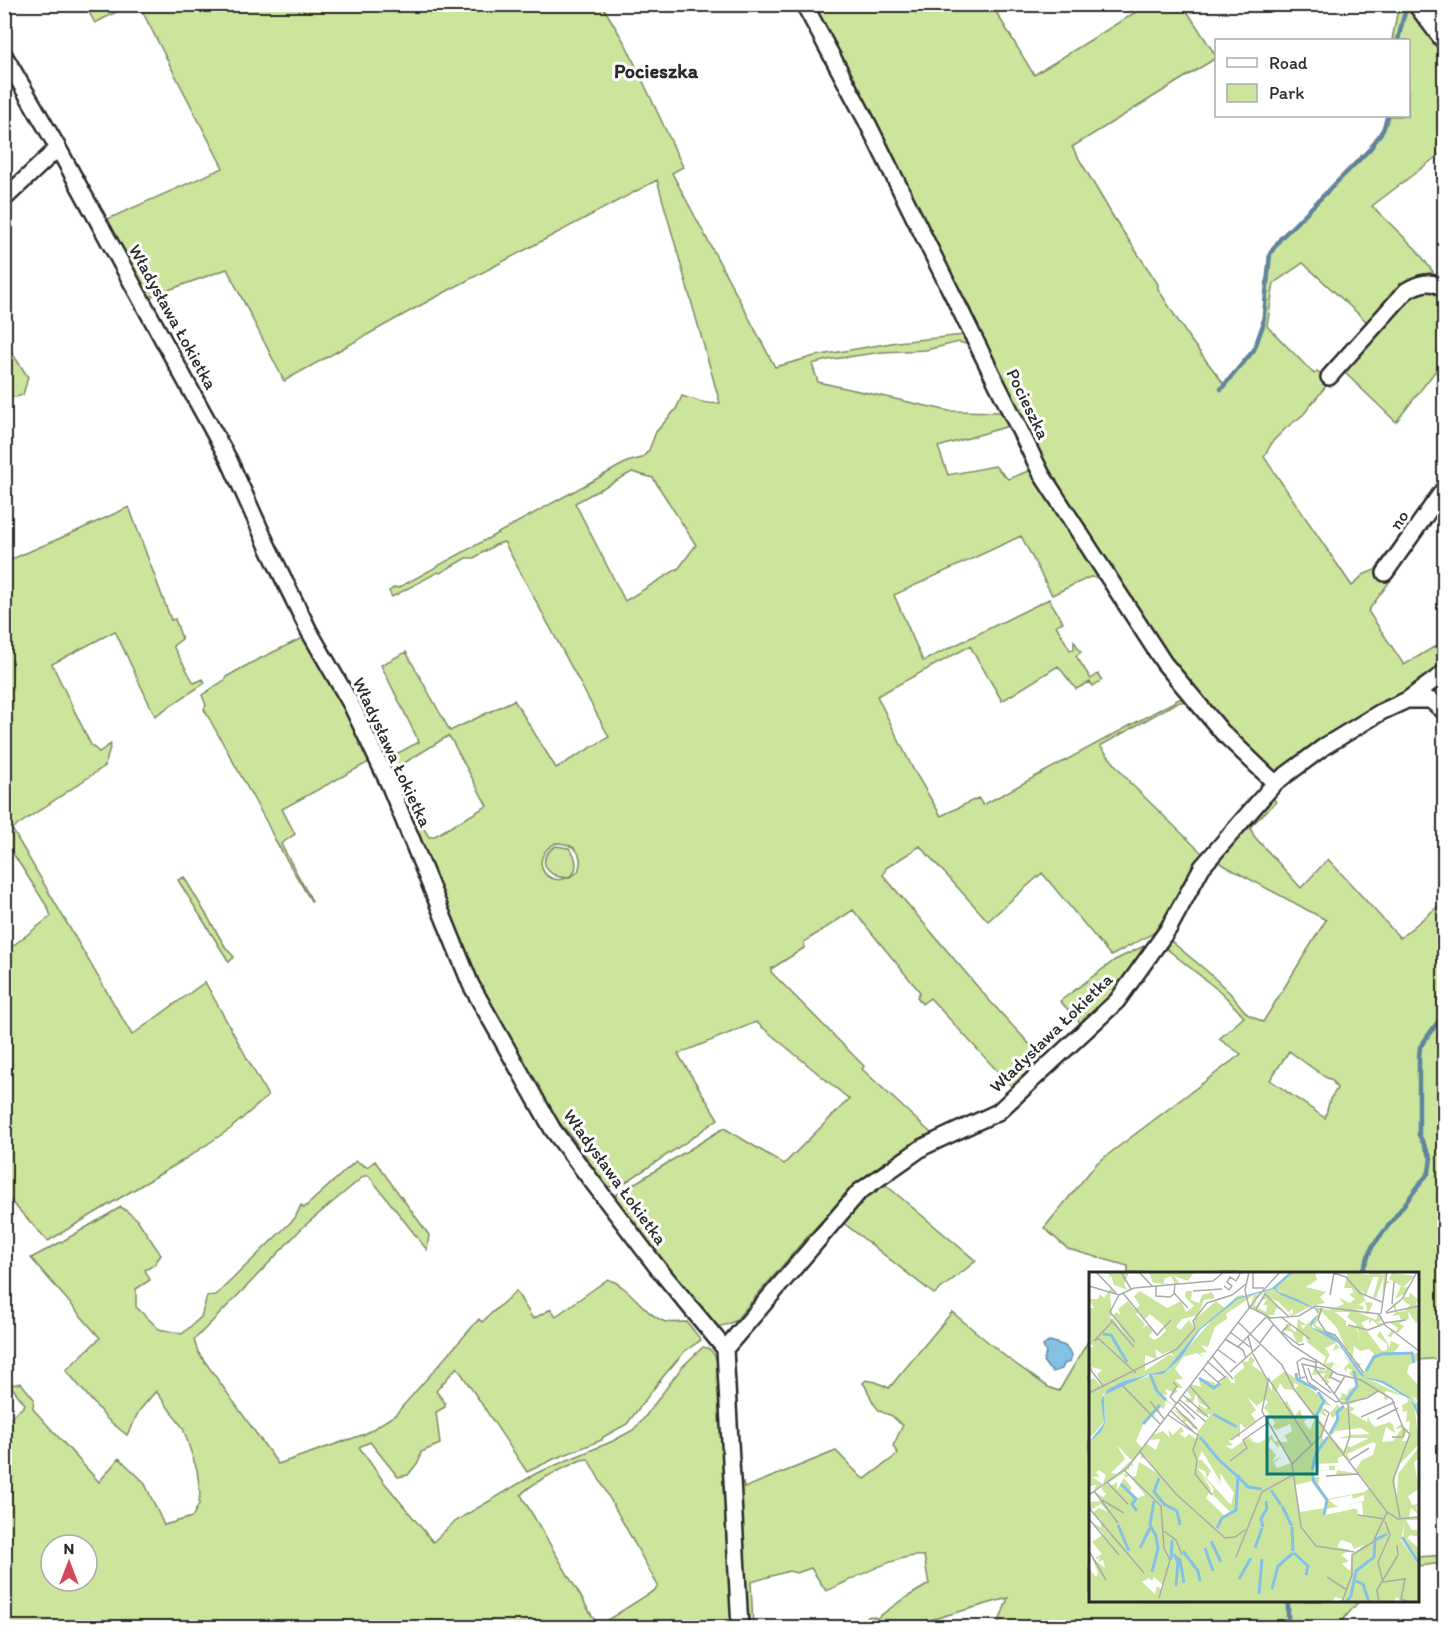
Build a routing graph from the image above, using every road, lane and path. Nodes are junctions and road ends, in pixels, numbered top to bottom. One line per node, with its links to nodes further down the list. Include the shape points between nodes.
1 (804, 4): 14 (street, Pocieszka, via 866,120 1042,475 1164,663 1222,732)
2 (1419, 4): 3 (main road)
3 (1444, 37)
4 (4, 55): 5 (street, Władysława Łokietka)
5 (58, 148): 6 (street); 15 (street, Władysława Łokietka, via 229,460 309,631 351,704 471,985 553,1130)
6 (4, 199)
7 (1444, 288): 8 (street, via 1426,283 1407,291)
8 (1329, 377)
9 (1444, 489): 10 (street, no)
10 (1386, 573)
11 (1444, 673): 12 (street)
12 (1407, 700): 13 (street, via 1430,700); 14 (street, Władysława Łokietka, via 1325,746)
13 (1444, 711)
14 (1275, 783): 15 (street, Władysława Łokietka, via 1202,867 1169,928 1118,1001 998,1112 923,1147 859,1192)
15 (725, 1349): 16 (street)
16 (740, 1628)

